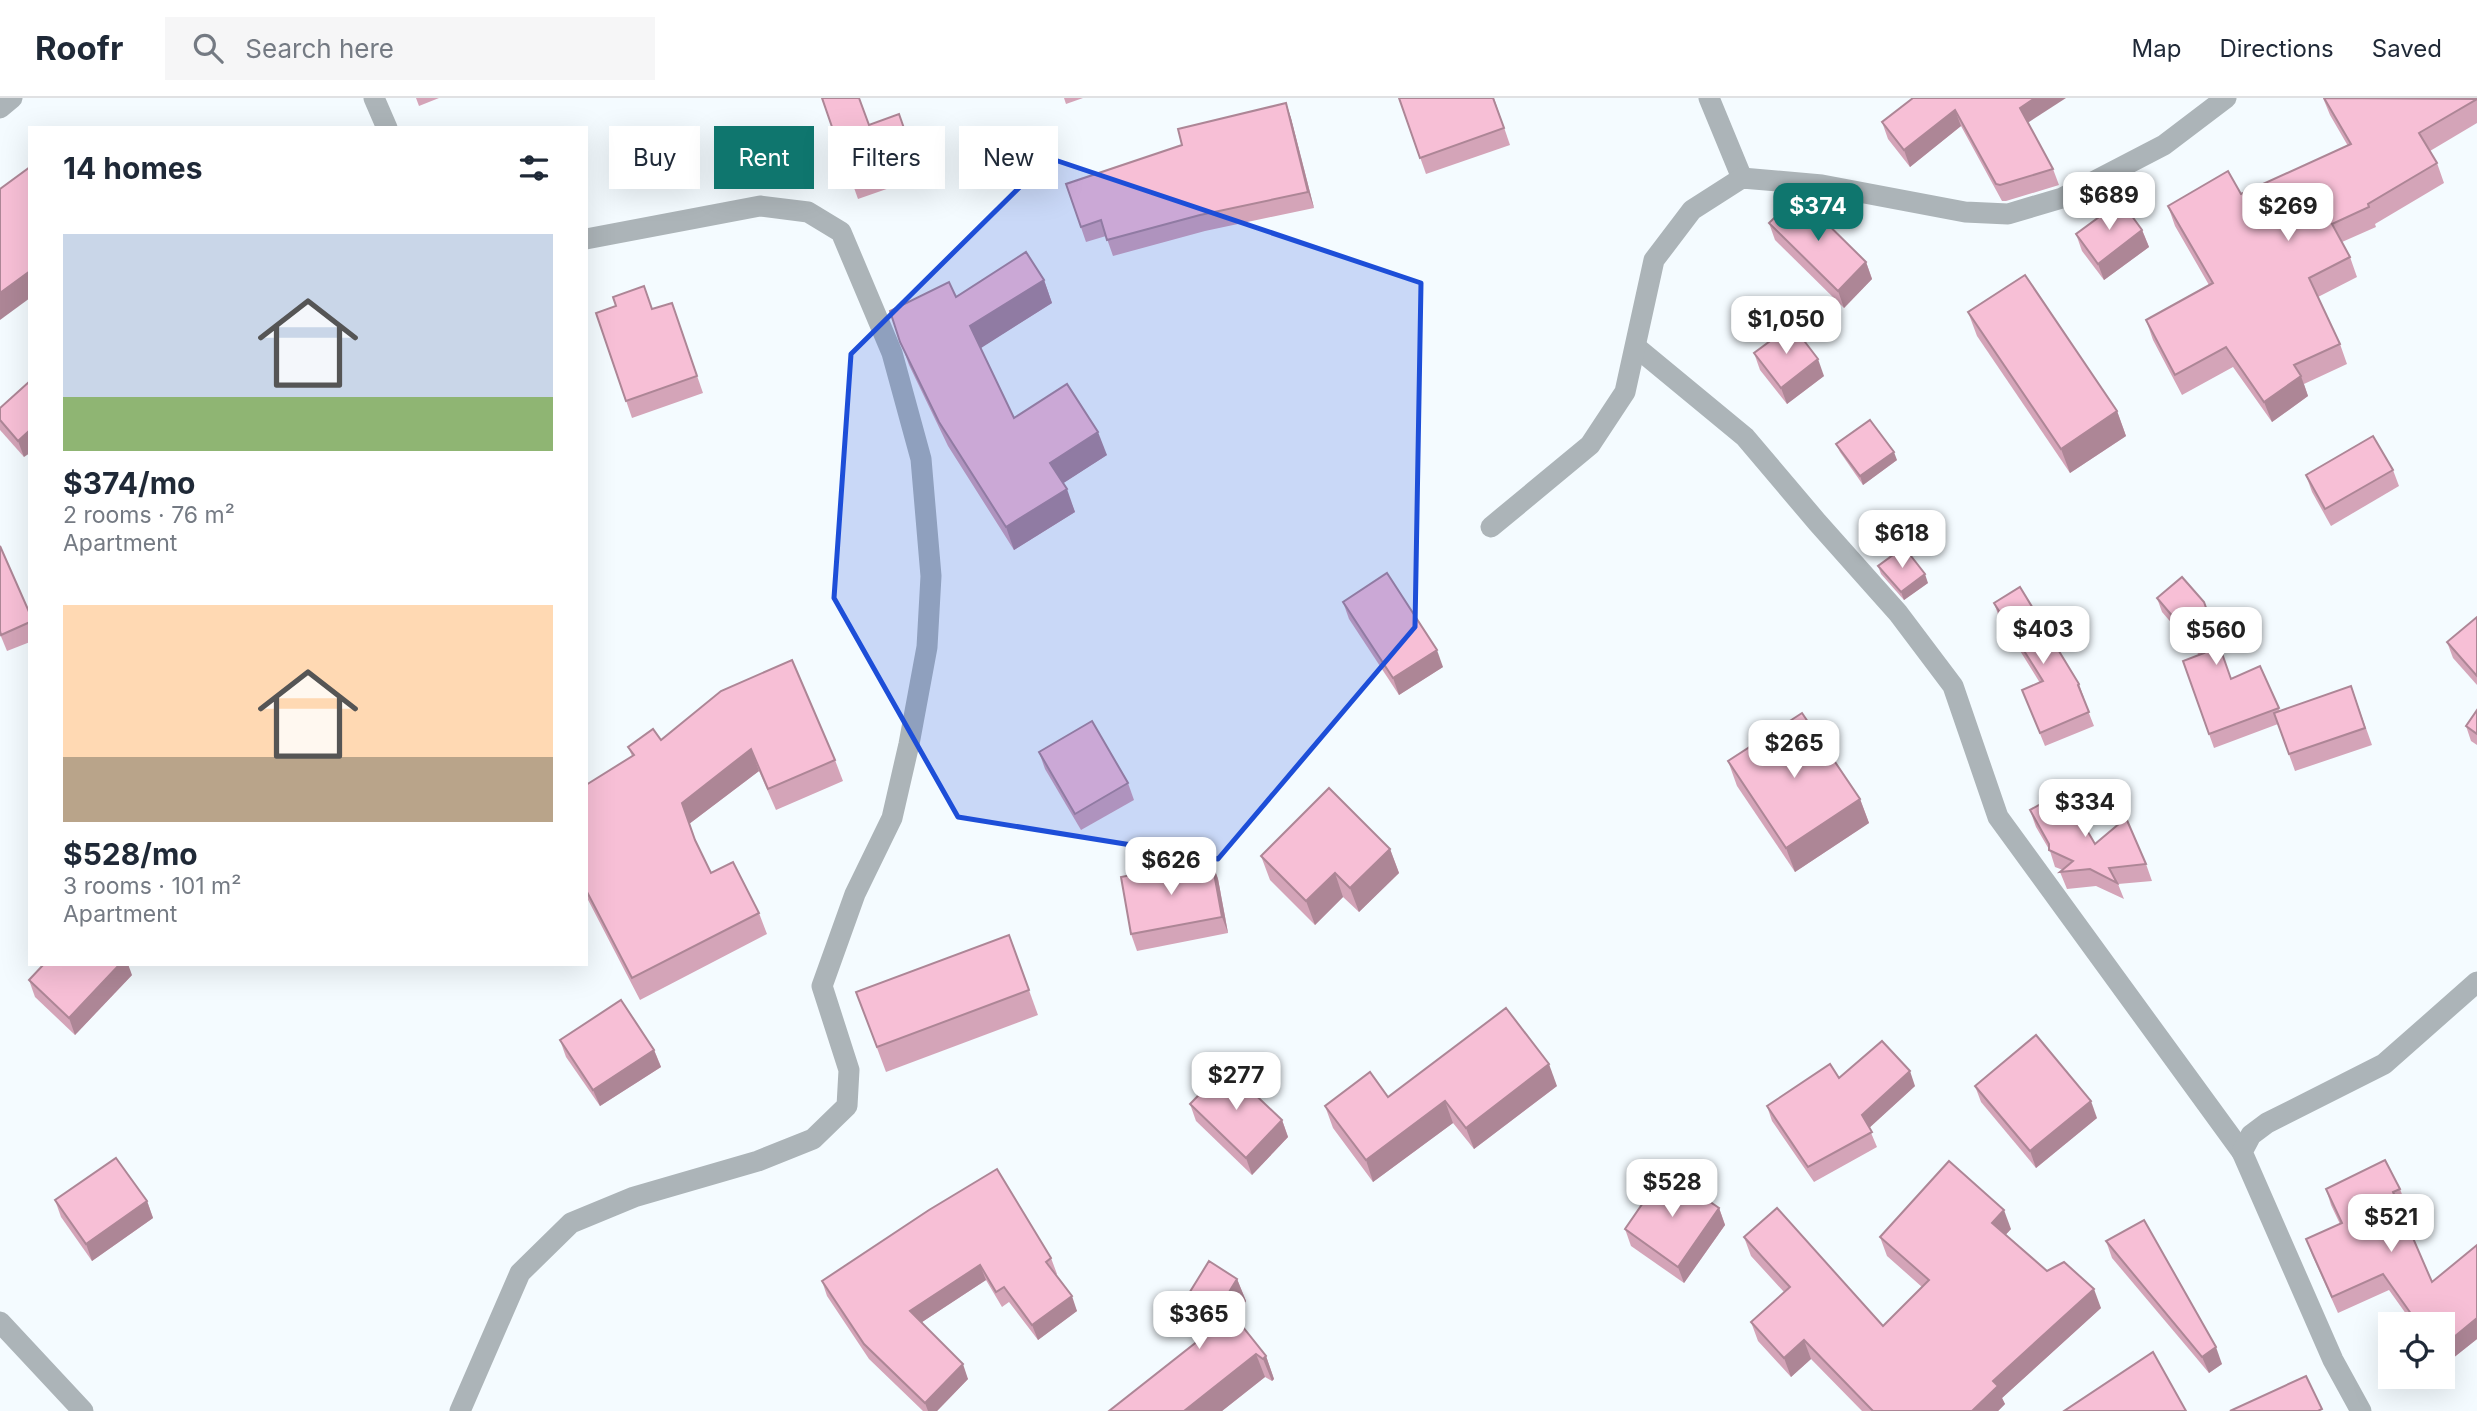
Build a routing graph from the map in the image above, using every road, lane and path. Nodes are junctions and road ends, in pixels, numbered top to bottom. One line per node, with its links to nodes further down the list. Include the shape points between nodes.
1 (12, 98): 5 (street)
2 (374, 98): 6 (street)
3 (1709, 98): 7 (street)
4 (2226, 98): 7 (street, via 2152,151 2062,198 2008,214 1965,212 1822,185)
5 (0, 108)
6 (386, 126)
7 (1742, 178): 9 (street, via 1692,210 1654,260)
8 (588, 239): 15 (street, via 760,206 808,212 841,232 892,353 921,459 931,576 927,647 892,818 855,894 822,986 849,1070 846,1106 813,1139 758,1161 634,1197 572,1223 520,1273)
9 (1636, 347): 10 (street, via 1625,392 1590,445); 12 (street, via 1745,437 1898,613 1953,686 1998,817)
10 (1491, 527)
11 (2477, 982): 12 (street, via 2384,1064 2267,1123 2251,1135)
12 (2242, 1152): 16 (street, via 2333,1360)
13 (0, 1322): 14 (street)
14 (83, 1411)
15 (460, 1411)
16 (2361, 1411)

